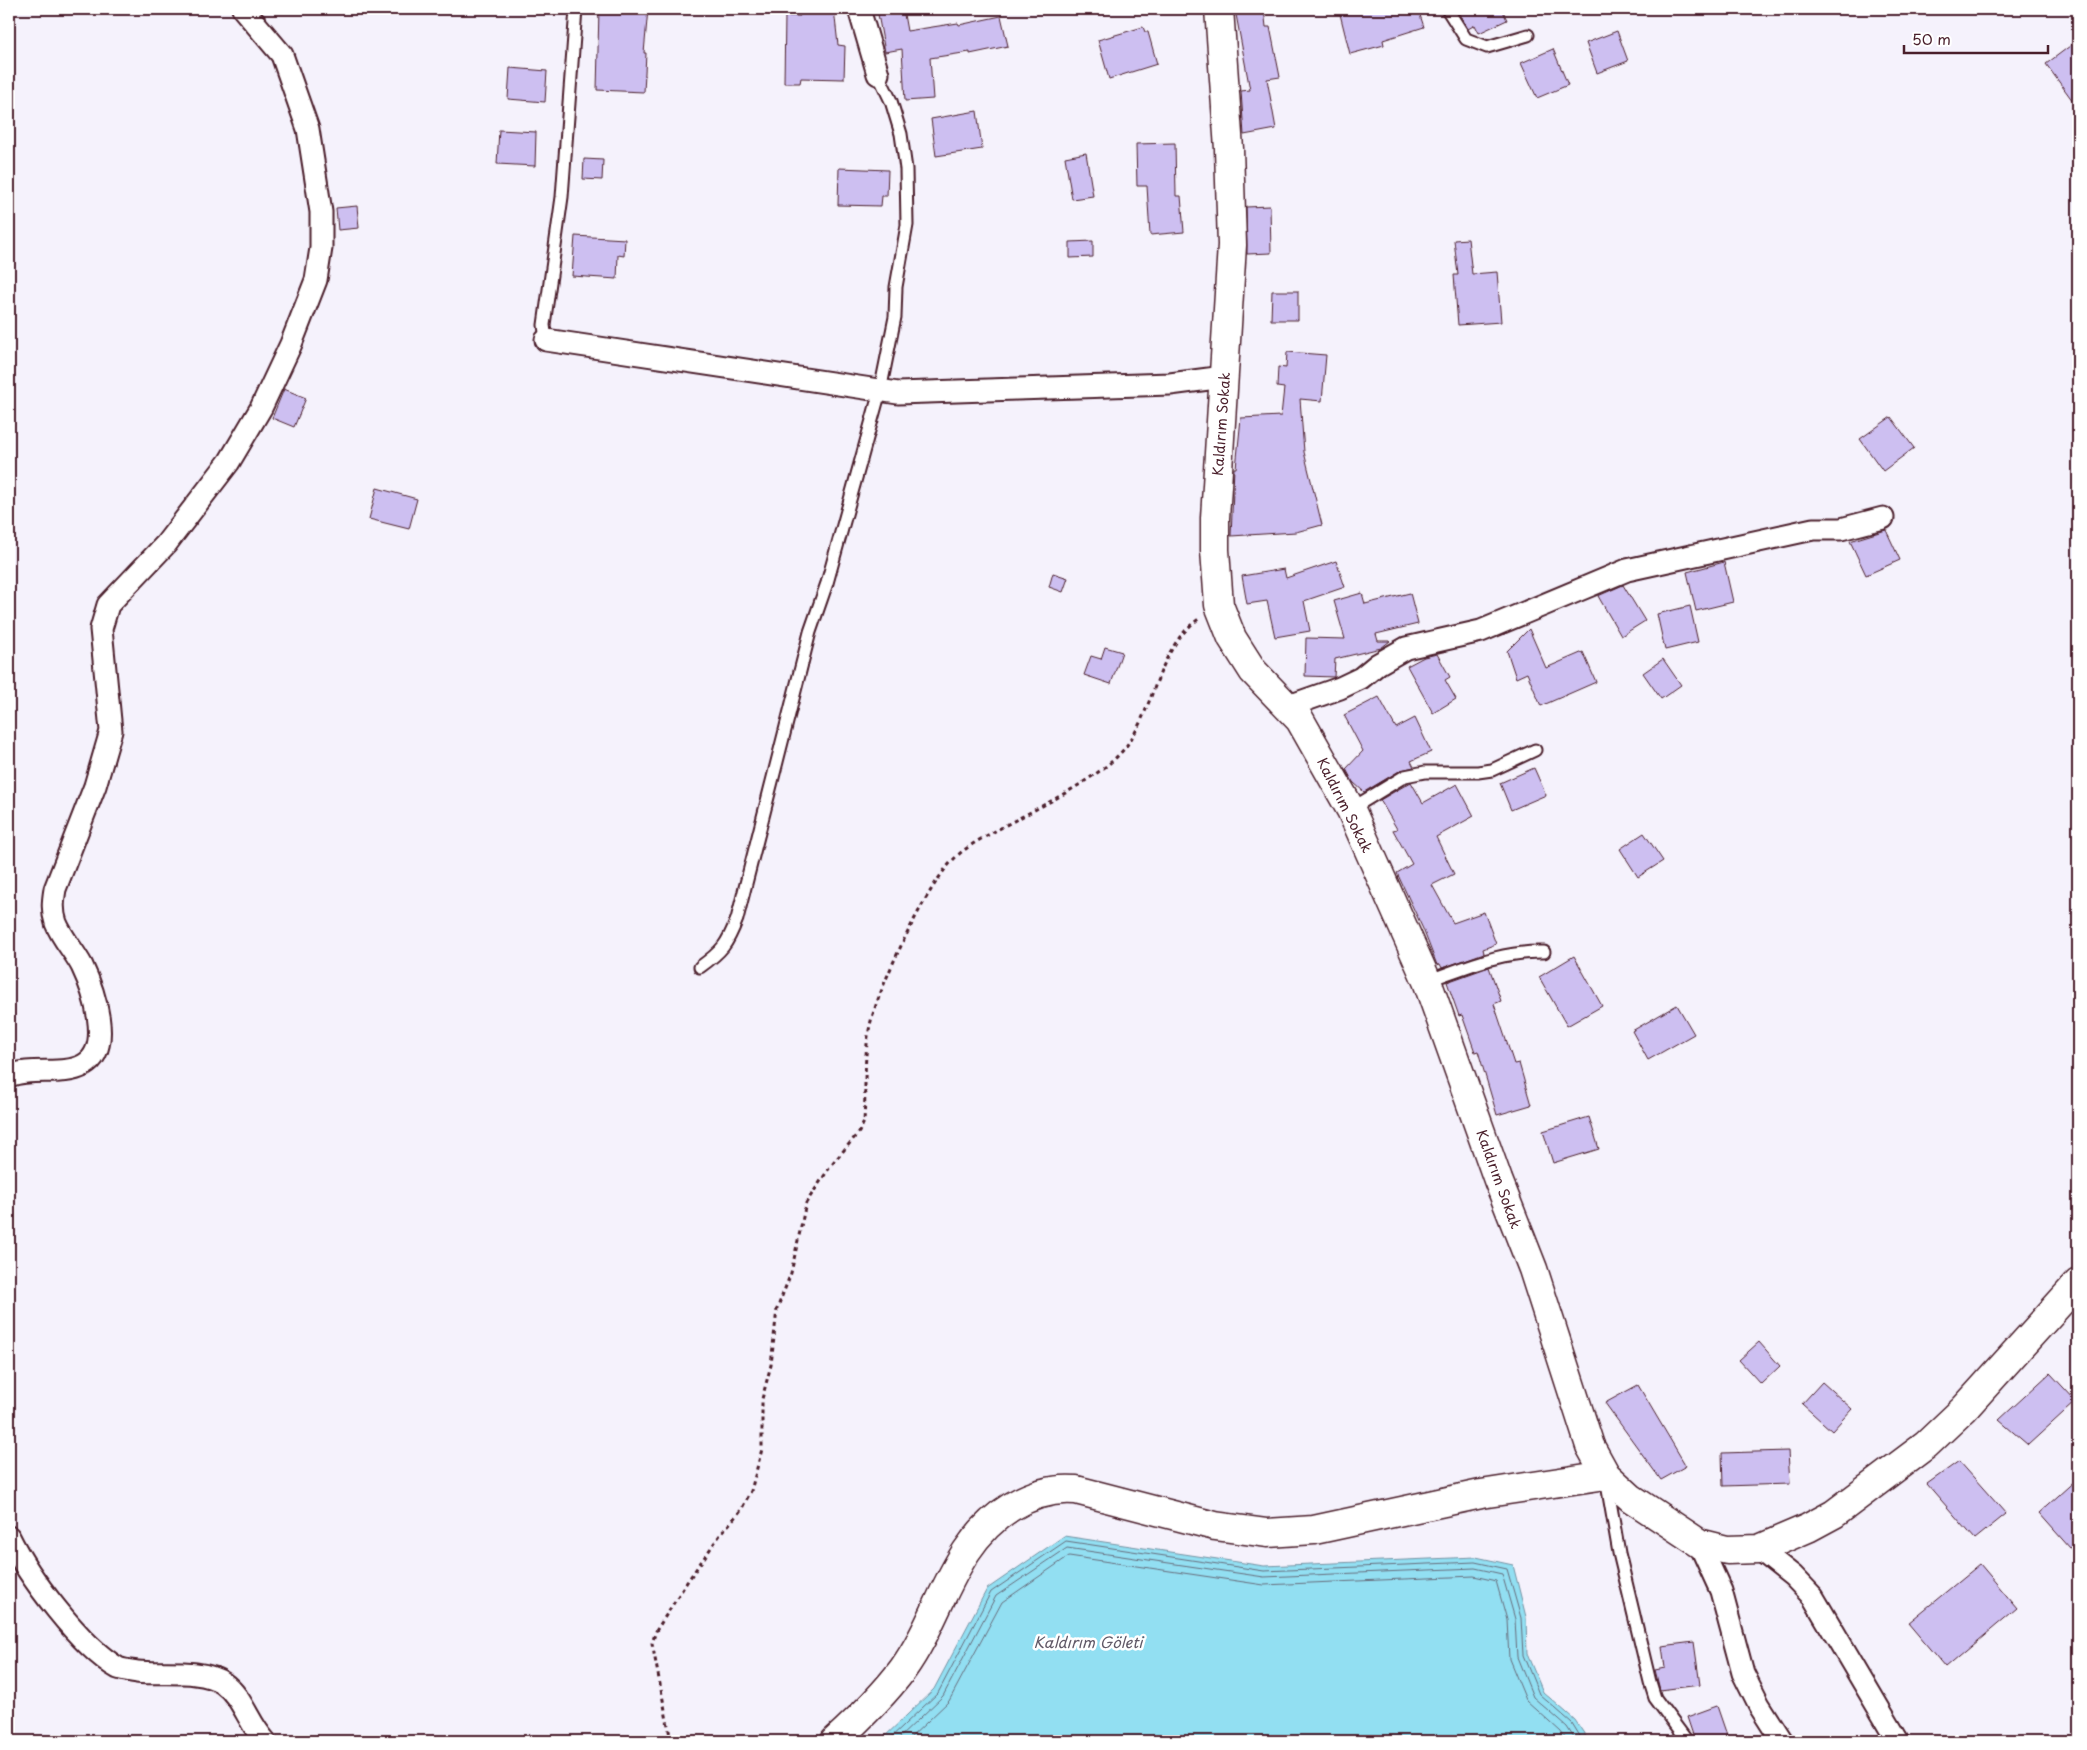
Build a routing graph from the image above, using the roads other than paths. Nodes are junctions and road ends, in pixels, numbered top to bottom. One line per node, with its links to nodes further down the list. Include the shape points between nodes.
1 (243, 9): 18 (street, via 282,54 308,129 320,212 321,248 316,280 261,408 229,462 166,544 108,605 104,615 101,629 110,731 94,786 55,889 52,906 56,923 81,965 97,1007 99,1042 89,1062 73,1070 20,1072)
2 (576, 9): 8 (lane, via 562,197 544,325)
3 (859, 9): 7 (street)
4 (1219, 9): 9 (street, Kaldırım Sokak, via 1232,245)
5 (1447, 9): 6 (lane, via 1466,38 1487,47)
6 (1528, 35)
7 (878, 74): 10 (lane, via 901,134 906,196 904,251)
8 (546, 340): 10 (street)
9 (1224, 378): 10 (street, via 1170,384); 12 (street, Kaldırım Sokak, via 1215,518 1219,605 1232,638 1253,670)
10 (880, 391): 16 (lane, via 827,583 810,632 737,919 721,952)
11 (1883, 518): 12 (street, via 1841,529 1813,529 1627,570 1481,631 1406,648 1354,681)
12 (1289, 706): 14 (street, Kaldırım Sokak)
13 (1535, 750): 14 (lane, via 1492,770 1425,772 1404,776)
14 (1351, 810): 17 (street, Kaldırım Sokak)
15 (1544, 952): 17 (lane, via 1501,955)
16 (700, 967)
17 (1427, 981): 20 (street, Kaldırım Sokak, via 1533,1268 1590,1446)
18 (9, 1076)
19 (2078, 1282): 23 (street, via 1964,1409 1926,1445 1834,1514)
20 (1606, 1475): 22 (street, Kaldırım Sokak, via 1631,1498); 25 (street, via 1481,1494 1314,1530 1267,1534 1215,1526 1076,1490 1061,1488 1040,1492 1023,1499 984,1526 957,1564 903,1669 870,1709); 26 (lane, via 1620,1553 1650,1682 1656,1698)
21 (9, 1537): 24 (street, via 49,1600 106,1660 120,1669 215,1678 233,1692)
22 (1699, 1542): 23 (street, Kaldırım Sokak, via 1727,1550); 27 (street, via 1721,1591 1743,1673)
23 (1760, 1549): 28 (street, via 1793,1576 1812,1597)
24 (264, 1741)
25 (835, 1741)
26 (1687, 1741)
27 (1782, 1741)
28 (1898, 1741)

